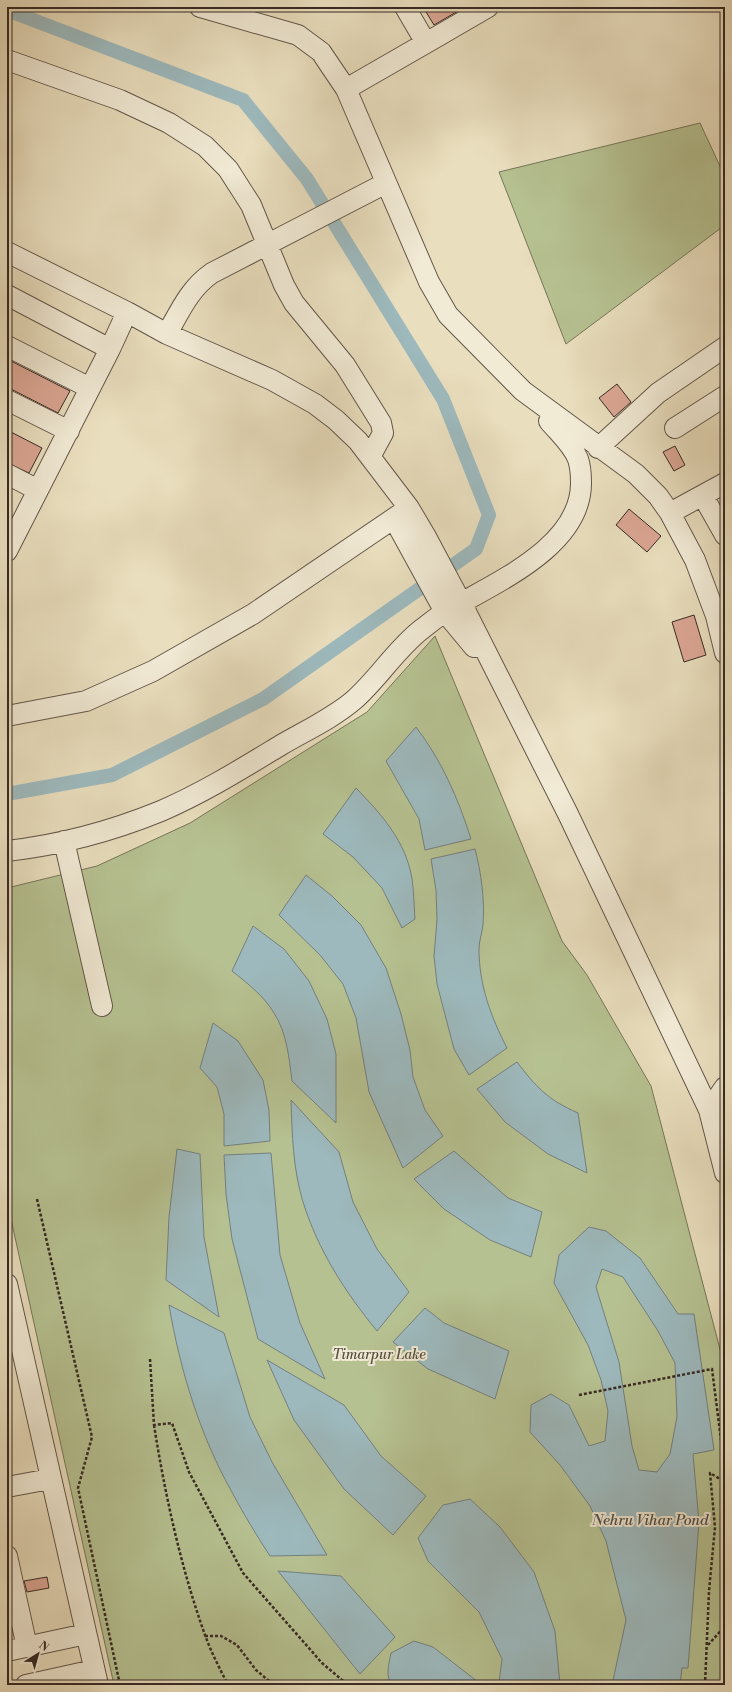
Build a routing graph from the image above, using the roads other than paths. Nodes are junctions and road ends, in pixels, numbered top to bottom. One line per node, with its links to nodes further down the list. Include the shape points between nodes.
1 (200, 7): 6 (street, via 298,35 321,52)
2 (488, 7): 4 (street)
3 (407, 8): 4 (street)
4 (426, 43): 6 (street)
5 (7, 60): 8 (street, via 120,100 169,123 205,146 228,169)
6 (346, 89): 7 (street)
7 (386, 183): 8 (street); 19 (street, via 429,282 448,315 514,382)
8 (270, 242): 12 (street, via 201,281 191,292); 23 (street, via 284,285 294,303 345,365 380,423 383,433)
9 (7, 252): 11 (street)
10 (7, 295): 15 (street)
11 (127, 312): 12 (street); 15 (street)
12 (167, 334): 23 (street, via 272,380 315,404 358,441)
13 (7, 346): 16 (street)
14 (725, 347): 22 (street, via 658,393)
15 (110, 349): 16 (street)
16 (90, 388): 21 (street)
17 (725, 396): 20 (street)
18 (7, 400): 21 (street)
19 (540, 404): 22 (street); 33 (street, via 578,459 581,493 575,512 545,550 524,566 502,581)
20 (675, 428)
21 (69, 431): 26 (street)
22 (598, 448): 28 (street, via 636,474 658,496)
23 (370, 457): 29 (street)
24 (7, 474): 26 (street)
25 (725, 483): 27 (street)
26 (38, 490): 30 (street)
27 (703, 496): 28 (street); 31 (street)
28 (670, 513): 34 (street, via 695,560 716,616)
29 (401, 514): 33 (street, via 403,538); 33 (street, via 425,534); 35 (street, via 253,614 153,671 86,701)
30 (13, 526): 32 (street)
31 (725, 535)
32 (7, 552)
33 (450, 601): 36 (street, via 404,645 354,700 335,713 196,794 163,810 128,824); 40 (street, via 492,662)
34 (725, 653)
35 (7, 716)
36 (64, 841): 37 (street); 38 (street)
37 (7, 852)
38 (102, 1006)
39 (725, 1087): 40 (street)
40 (710, 1110): 41 (street)
41 (725, 1173)
42 (7, 1284): 43 (street)
43 (13, 1345): 44 (street)
44 (50, 1479): 45 (street); 47 (street)
45 (7, 1487)
46 (7, 1556): 48 (street)
47 (86, 1634): 48 (street); 50 (street)
48 (27, 1647): 49 (street)
49 (7, 1651)
50 (96, 1678): 51 (street)
51 (33, 1684)

